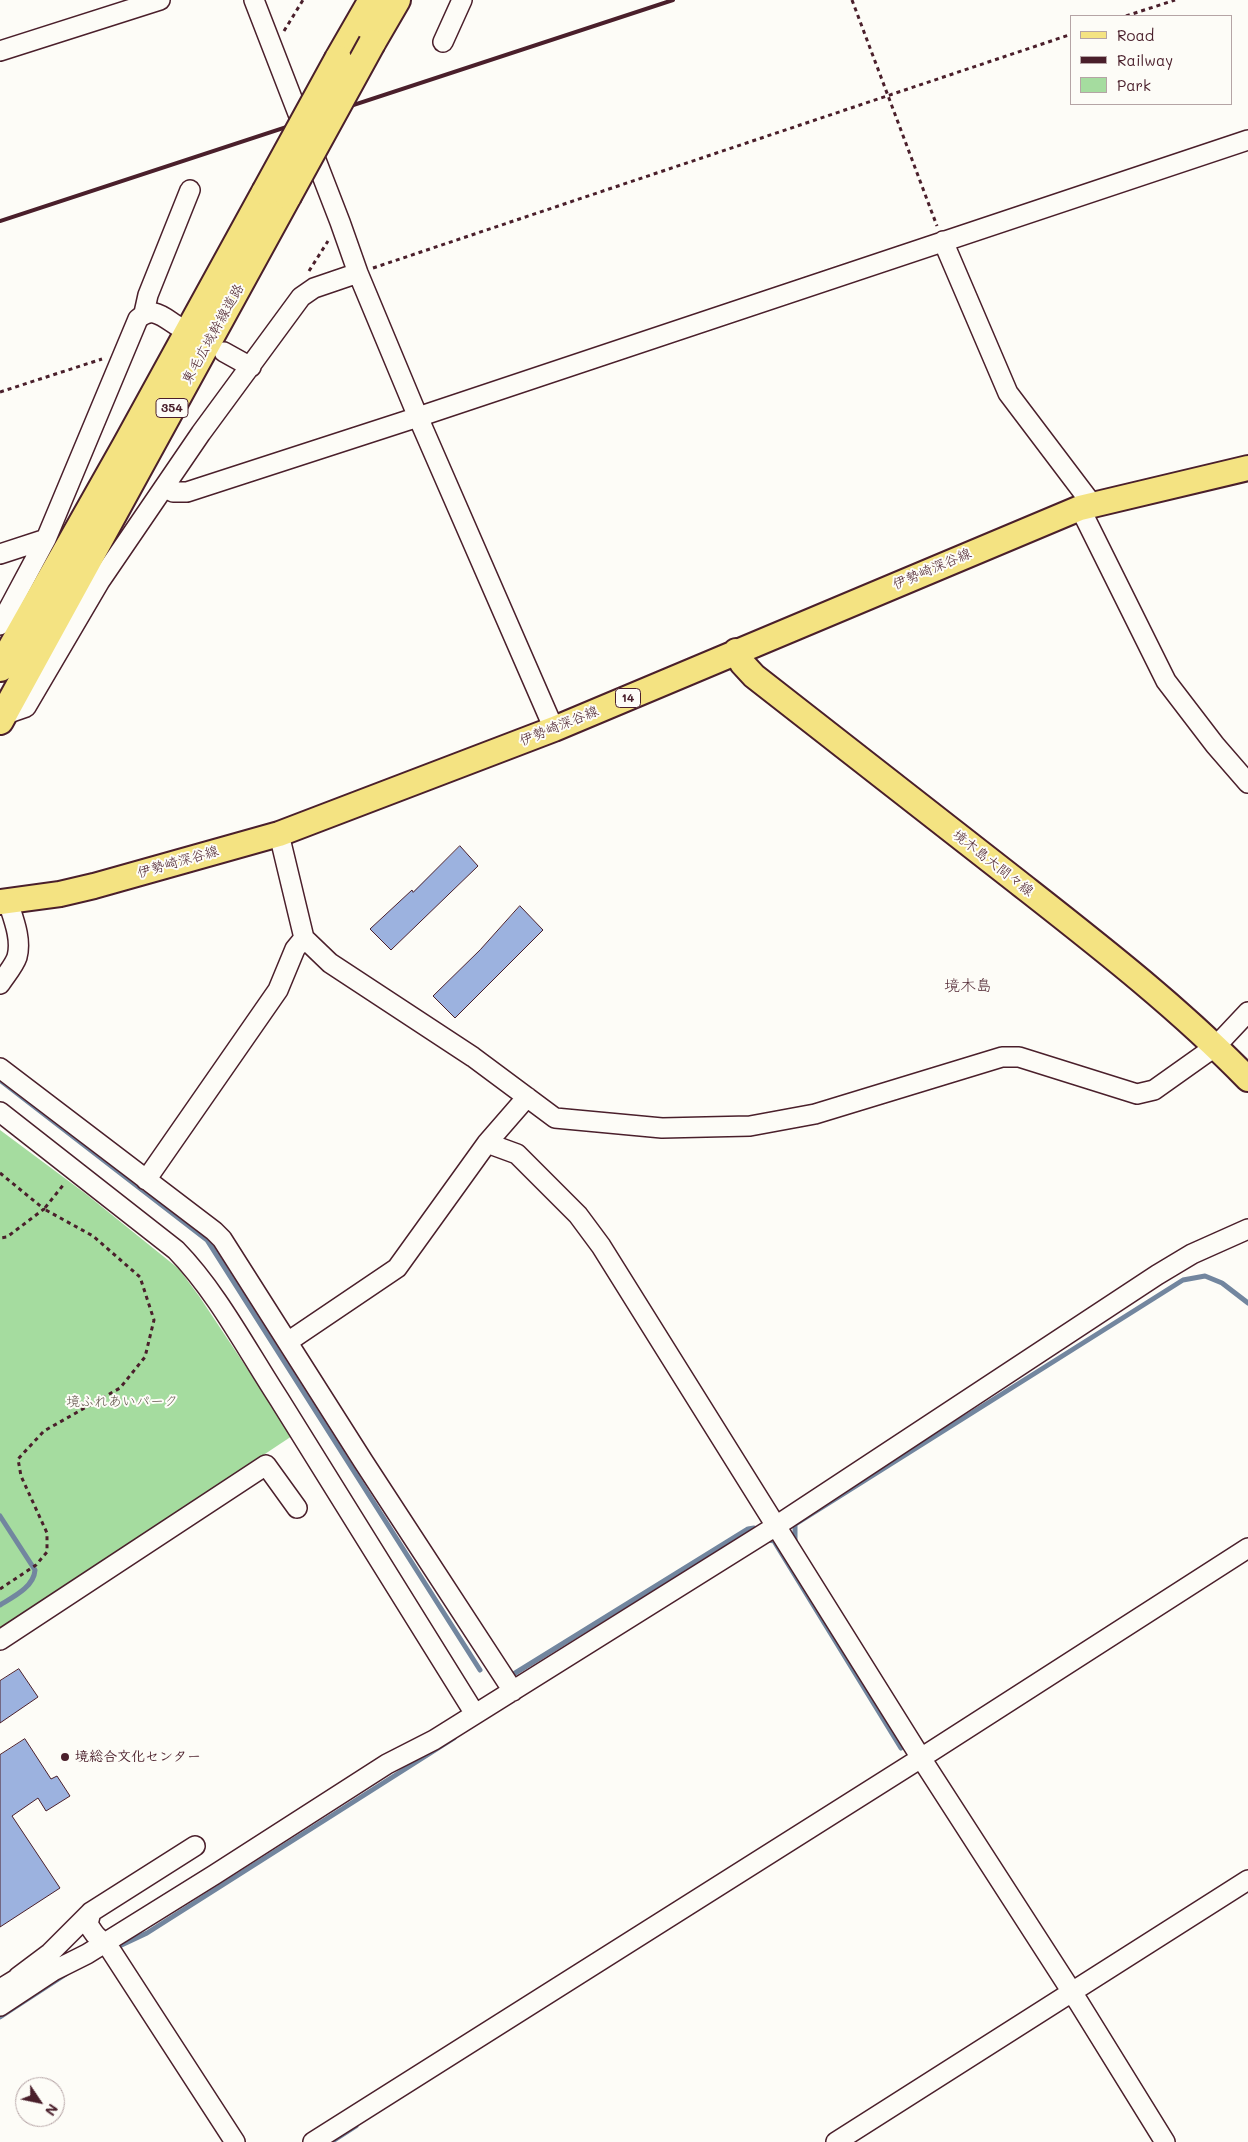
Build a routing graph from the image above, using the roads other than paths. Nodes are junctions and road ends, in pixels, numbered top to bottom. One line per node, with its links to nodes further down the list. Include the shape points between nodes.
1 (160, 0): 7 (street)
2 (254, 0): 12 (street)
3 (372, 0): 10 (highway, 東毛広域幹線道路 / 354, bridge, via 338,59)
4 (397, 0): 10 (highway, 東毛広域幹線道路 / 354, bridge)
5 (462, 0): 6 (street)
6 (443, 42)
7 (0, 51)
8 (1248, 140): 11 (street)
9 (190, 190): 13 (street, via 148,295)
10 (276, 194): 25 (highway, 東毛広域幹線道路 / 354, via 131,436); 26 (highway, 東毛広域幹線道路 / 354)
11 (943, 241): 17 (street); 20 (street, via 1008,393)
12 (358, 273): 16 (street, via 314,288 302,297); 17 (street)
13 (144, 314): 14 (street, via 150,312 162,316); 21 (street, via 138,319)
14 (176, 325)
15 (224, 352): 16 (street)
16 (251, 367): 19 (street)
17 (418, 417): 19 (street, via 187,492 173,492); 27 (street)
18 (1248, 468): 20 (main road, 伊勢崎深谷線 / 14)
19 (164, 487): 26 (street, via 100,581 26,707)
20 (1086, 506): 24 (main road, 伊勢崎深谷線 / 14); 28 (street, via 1166,681)
21 (46, 539): 22 (street); 23 (street)
22 (0, 554)
23 (0, 625)
24 (736, 651): 27 (main road, 伊勢崎深谷線 / 14); 34 (main road, 境木島大間々線, via 754,676 1097,945)
25 (0, 668)
26 (2, 718)
27 (554, 730): 29 (main road, 伊勢崎深谷線 / 14)
28 (1248, 783)
29 (279, 834): 30 (main road, 伊勢崎深谷線 / 14, via 94,886); 31 (street)
30 (4, 902): 32 (street, via 16,927 18,947 16,958)
31 (304, 938): 37 (street, via 330,963 473,1057); 40 (street, via 295,949 278,990)
32 (0, 984)
33 (1248, 1012): 34 (street)
34 (1216, 1046): 36 (main road, 境木島大間々線); 37 (street, via 1145,1093 1137,1094 1019,1057 1002,1057 815,1114 750,1126 662,1128 554,1118)
35 (0, 1068): 40 (street)
36 (1248, 1079)
37 (527, 1098): 39 (street)
38 (0, 1112): 48 (street, via 176,1250 188,1263 214,1298 332,1483)
39 (488, 1143): 42 (street, via 397,1268); 44 (street, via 516,1154 552,1186 584,1222)
40 (146, 1180): 42 (street, via 222,1239)
41 (1248, 1229): 44 (street, via 1192,1254 1157,1275)
42 (289, 1341): 47 (street)
43 (297, 1508): 46 (street, via 266,1465)
44 (776, 1526): 47 (street); 49 (street)
45 (1248, 1548): 49 (street)
46 (0, 1640)
47 (513, 1691): 48 (street)
48 (475, 1714): 53 (street, via 387,1764)
49 (921, 1758): 56 (street); 59 (street)
50 (195, 1846): 52 (street)
51 (1248, 1880): 56 (street)
52 (91, 1912): 53 (street, via 88,1924); 54 (street, via 50,1953)
53 (106, 1943): 54 (street, via 79,1950); 57 (street, via 53,1971); 58 (street)
54 (18, 1977): 55 (street)
55 (0, 1989)
56 (1072, 1992): 60 (street); 61 (street)
57 (0, 2006)
58 (235, 2142)
59 (313, 2142)
60 (836, 2142)
61 (1165, 2142)

